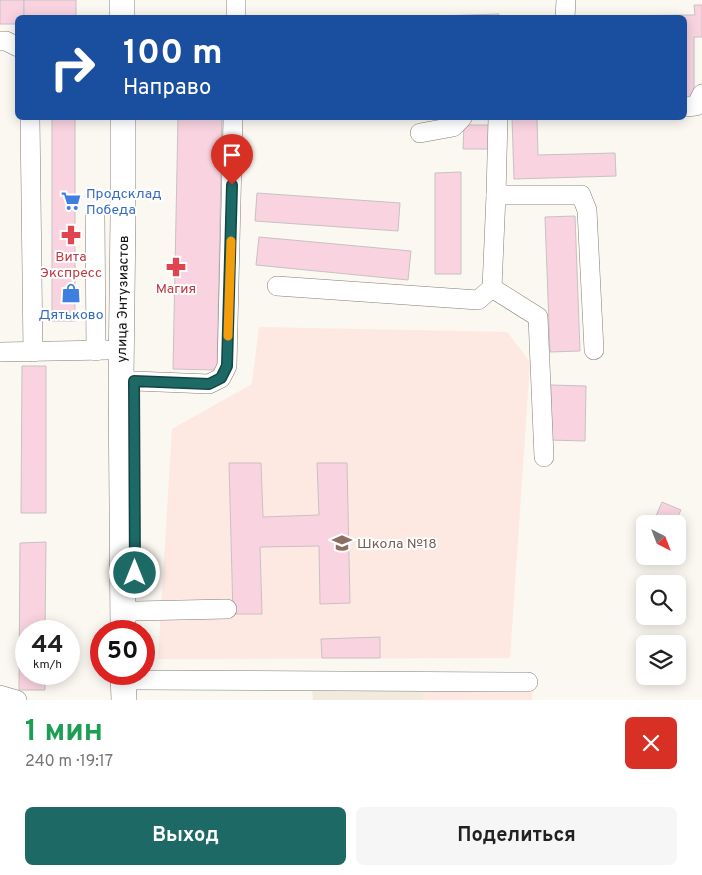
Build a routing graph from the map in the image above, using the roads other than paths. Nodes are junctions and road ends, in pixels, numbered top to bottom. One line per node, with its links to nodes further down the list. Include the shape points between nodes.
1 (122, 0): 5 (main road)
2 (135, 0): 6 (main road)
3 (236, 0): 7 (lane)
4 (566, 0): 8 (lane)
5 (122, 15)
6 (135, 15)
7 (236, 15)
8 (565, 15)
9 (0, 41): 10 (lane)
10 (15, 46)
11 (702, 94): 12 (lane, via 696,106)
12 (687, 107)
13 (30, 120): 28 (lane)
14 (123, 120): 24 (main road, улица Энтузиастов)
15 (135, 120): 24 (main road, улица Энтузиастов)
16 (234, 120): 29 (lane, via 227,366 221,378 209,384)
17 (460, 120): 19 (lane, via 453,127)
18 (498, 120): 20 (lane)
19 (420, 133)
20 (496, 195): 23 (lane); 25 (lane, via 581,195 587,210)
21 (95, 217): 26 (lane)
22 (277, 286): 23 (lane, via 478,300)
23 (492, 288): 30 (lane, via 538,317)
24 (128, 350): 26 (lane); 29 (main road, улица Энтузиастов)
25 (594, 350)
26 (96, 351): 28 (lane)
27 (0, 352): 28 (lane)
28 (33, 352)
29 (128, 380): 32 (main road, улица Энтузиастов)
30 (544, 457)
31 (228, 609): 33 (lane)
32 (131, 620)
33 (155, 620)
34 (528, 682): 35 (lane)
35 (155, 685)
36 (0, 695): 37 (lane)
37 (17, 700)

